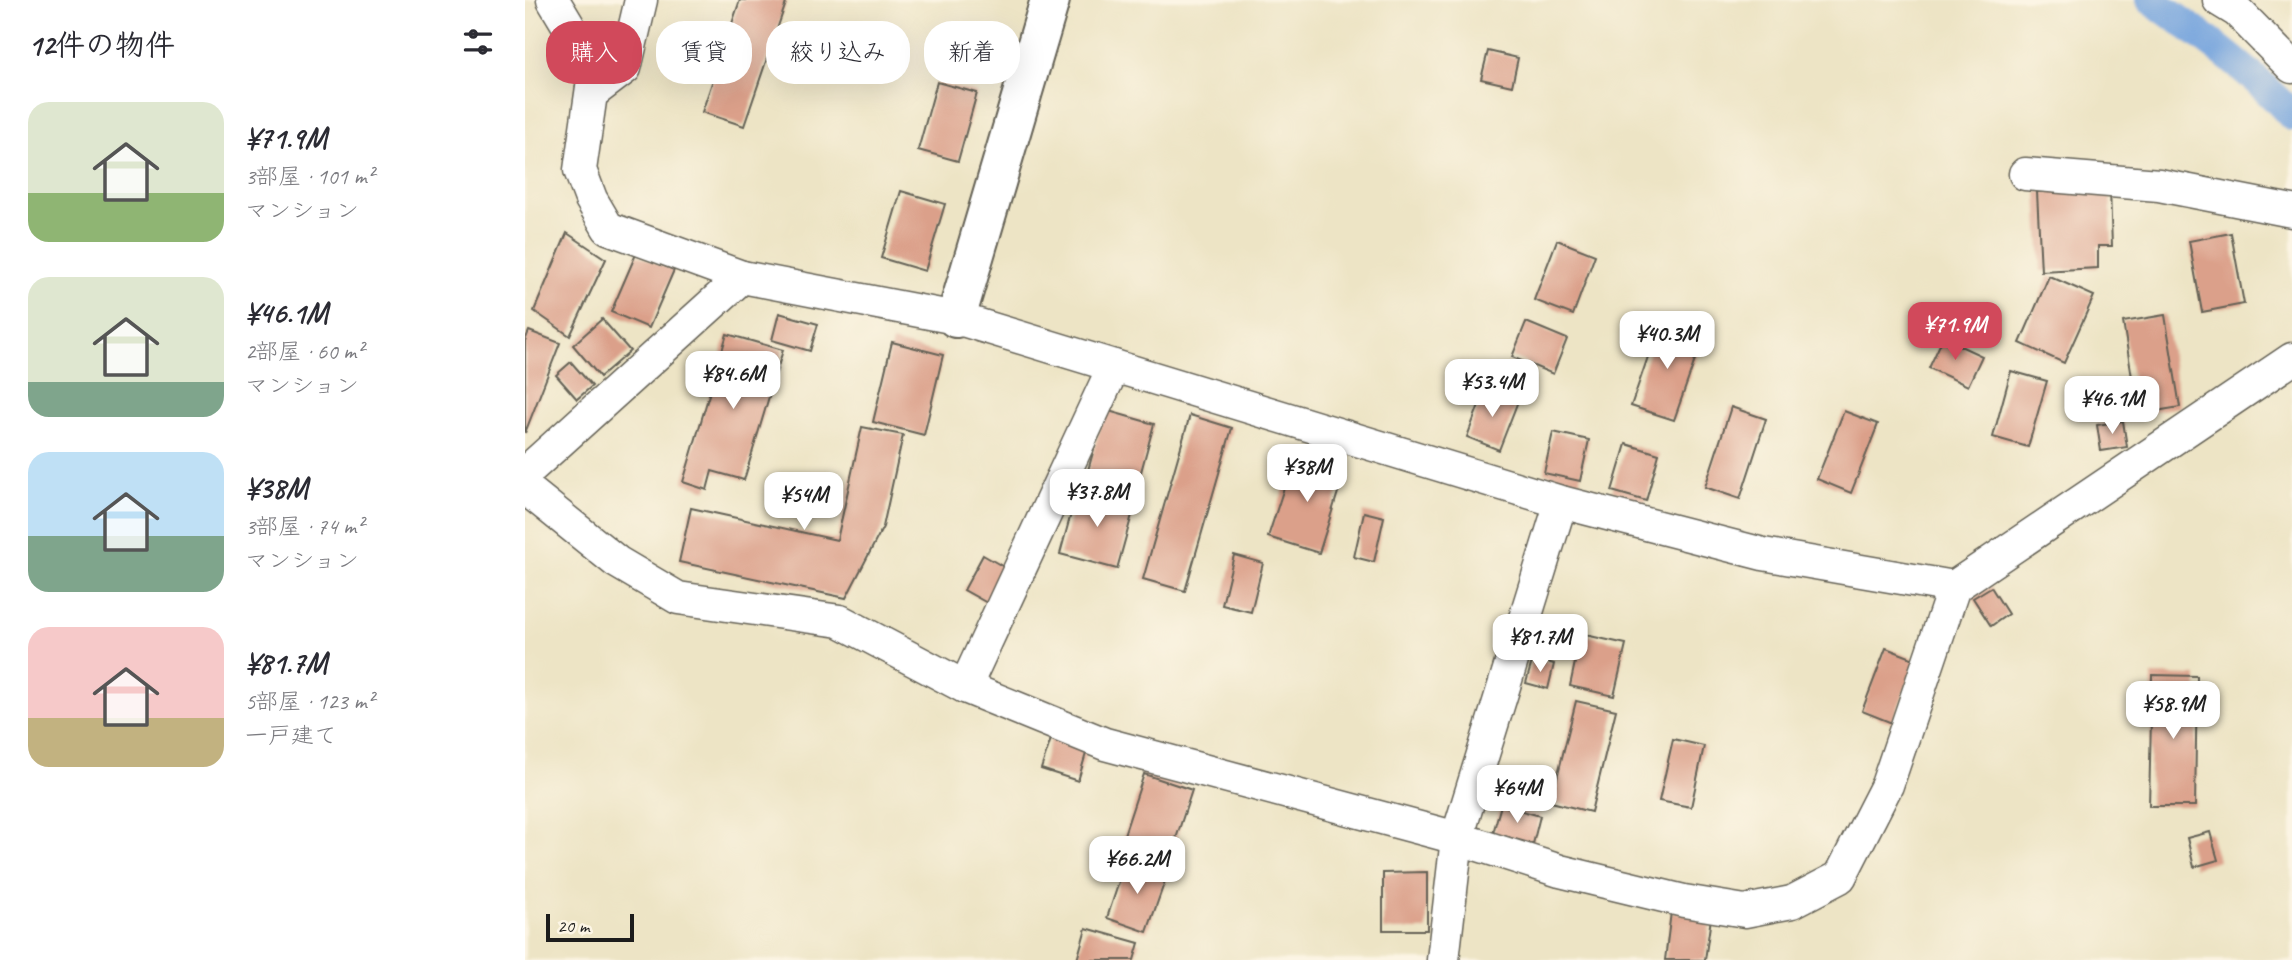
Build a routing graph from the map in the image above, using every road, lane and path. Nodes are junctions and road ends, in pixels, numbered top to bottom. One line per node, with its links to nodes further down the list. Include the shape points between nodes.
1 (553, 0): 6 (street, via 593,80)
2 (641, 0): 6 (street, via 625,68)
3 (1050, 0): 10 (street)
4 (2234, 4): 5 (street)
5 (2292, 67)
6 (592, 93): 9 (street, via 580,170 608,228)
7 (2025, 174): 8 (street, via 2159,185)
8 (2292, 211)
9 (741, 277): 10 (street); 13 (street)
10 (956, 318): 12 (street)
11 (2292, 359): 16 (street)
12 (1114, 366): 15 (street); 17 (street)
13 (525, 473)
14 (525, 488): 17 (street, via 617,562 678,598 840,621)
15 (1561, 502): 16 (street, via 1763,554); 18 (street)
16 (1954, 587): 18 (street, via 1887,785 1840,877 1792,902 1745,911 1685,901 1560,871)
17 (965, 687): 18 (street, via 1105,744)
18 (1457, 838): 19 (street)
19 (1443, 960)

